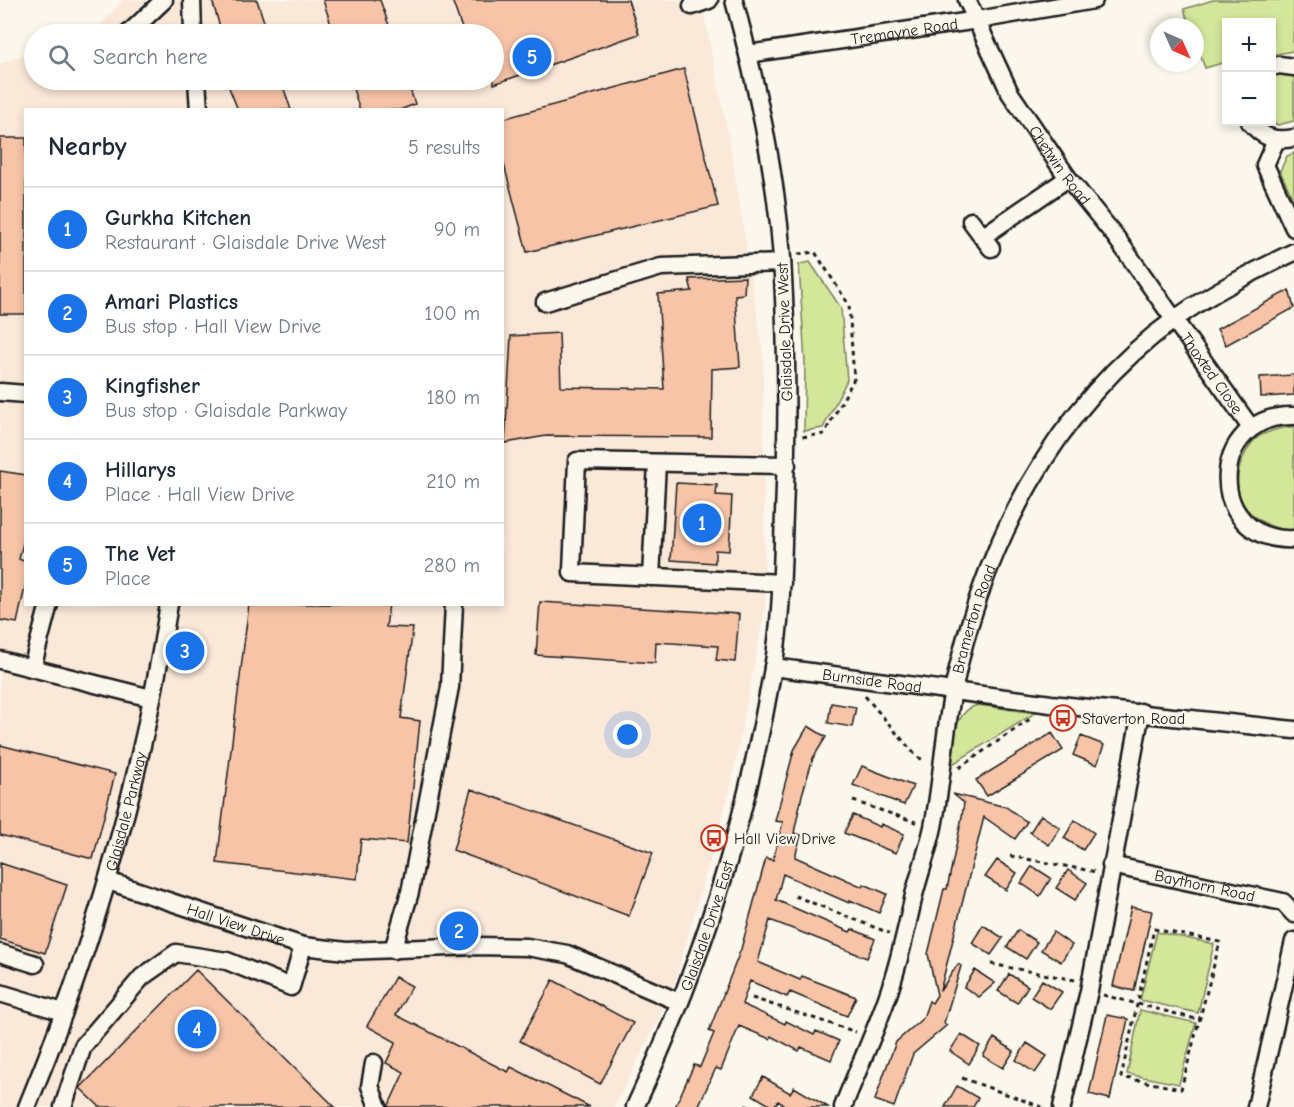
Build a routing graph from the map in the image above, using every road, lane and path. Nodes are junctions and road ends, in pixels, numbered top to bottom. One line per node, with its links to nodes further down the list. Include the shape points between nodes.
1 (164, 0): 9 (street)
2 (192, 0): 10 (street)
3 (709, 0): 7 (street)
4 (734, 0): 11 (street, Glaisdale Drive West)
5 (967, 0): 8 (street, Chetwin Road)
6 (1094, 0): 8 (street, Tremayne Road)
7 (692, 6)
8 (978, 20): 11 (street, Tremayne Road); 19 (street, Chetwin Road, via 1010,93)
9 (139, 24)
10 (193, 24)
11 (748, 54): 23 (street, Glaisdale Drive West, via 769,159)
12 (1276, 66): 13 (street)
13 (1294, 67)
14 (198, 90): 15 (street)
15 (199, 108)
16 (1253, 126): 18 (street)
17 (1294, 138): 18 (street)
18 (1276, 140): 21 (street, via 1265,165)
19 (1068, 178): 20 (street, via 986,242); 25 (street, Chetwin Road, via 1115,236)
20 (971, 222)
21 (1294, 228)
22 (1294, 252): 25 (street, Bramerton Road, via 1207,297)
23 (782, 260): 24 (street, via 661,267); 30 (street, Glaisdale Drive West); 30 (path, via 815,252 849,305 854,379 824,434)
24 (545, 302)
25 (1173, 320): 29 (street, Thaxted Close); 43 (street, Bramerton Road, via 1127,358 1100,387 1035,474 1004,529 982,582)
26 (0, 392): 27 (street)
27 (24, 394)
28 (1294, 416): 29 (street, Thaxted Close, via 1270,418)
29 (1251, 428): 33 (street, Thaxted Close, via 1236,444 1227,464 1227,486 1233,507 1260,534)
30 (788, 438): 32 (street, Glaisdale Drive West)
31 (657, 463): 32 (street); 34 (street); 34 (street, via 578,461 577,472 572,573)
32 (786, 465): 35 (street, Glaisdale Drive West)
33 (1294, 540)
34 (651, 577): 35 (street)
35 (782, 583): 40 (street, Glaisdale Drive West)
36 (48, 606): 41 (street)
37 (169, 606): 44 (street, Glaisdale Parkway)
38 (454, 606): 59 (street, via 450,687 410,891)
39 (0, 660): 41 (street)
40 (773, 667): 42 (street, Burnside Road); 66 (street, Glaisdale Drive East, via 727,865)
41 (33, 668): 44 (street)
42 (839, 676): 43 (street, Burnside Road); 48 (path, via 865,696 917,757)
43 (953, 691): 45 (street, Burnside Road); 48 (street, Bramerton Road)
44 (152, 698): 53 (street, Glaisdale Parkway, via 132,796)
45 (1051, 704): 46 (street, Burnside Road); 48 (path, via 953,772)
46 (1141, 712): 47 (street, Burnside Road); 52 (street)
47 (1294, 730)
48 (942, 770): 50 (street, Bramerton Road)
49 (853, 801): 50 (path)
50 (933, 828): 56 (street, Bramerton Road)
51 (1010, 856): 52 (path)
52 (1110, 870): 55 (street, Baythorn Road, via 1283,902); 63 (street)
53 (108, 881): 58 (street, Hall View Drive); 68 (street, Glaisdale Parkway)
54 (795, 896): 56 (path)
55 (1294, 914)
56 (904, 939): 70 (street, Bramerton Road)
57 (1294, 941): 80 (street)
58 (303, 946): 59 (street, Hall View Drive, via 346,951); 74 (street, via 291,987 228,962 176,953 142,977 83,1046)
59 (393, 950): 66 (street, Hall View Drive, via 527,947 567,954)
60 (0, 952): 61 (street)
61 (35, 964)
62 (991, 964): 63 (path)
63 (1089, 987): 67 (path); 79 (street)
64 (0, 993): 68 (street)
65 (752, 998): 70 (path)
66 (679, 1002): 76 (street, Glaisdale Drive East)
67 (1136, 1004): 69 (path); 69 (path, via 1121,1077 1181,1089); 69 (path, via 1154,929 1220,942)
68 (63, 1012): 73 (street, Glaisdale Parkway)
69 (1200, 1020)
70 (871, 1037): 77 (street, Bramerton Road)
71 (374, 1063): 75 (street, via 370,1086)
72 (962, 1078): 78 (path)
73 (27, 1107)
74 (63, 1107)
75 (378, 1107)
76 (635, 1107)
77 (843, 1107)
78 (1042, 1107)
79 (1062, 1107)
80 (1256, 1107)

